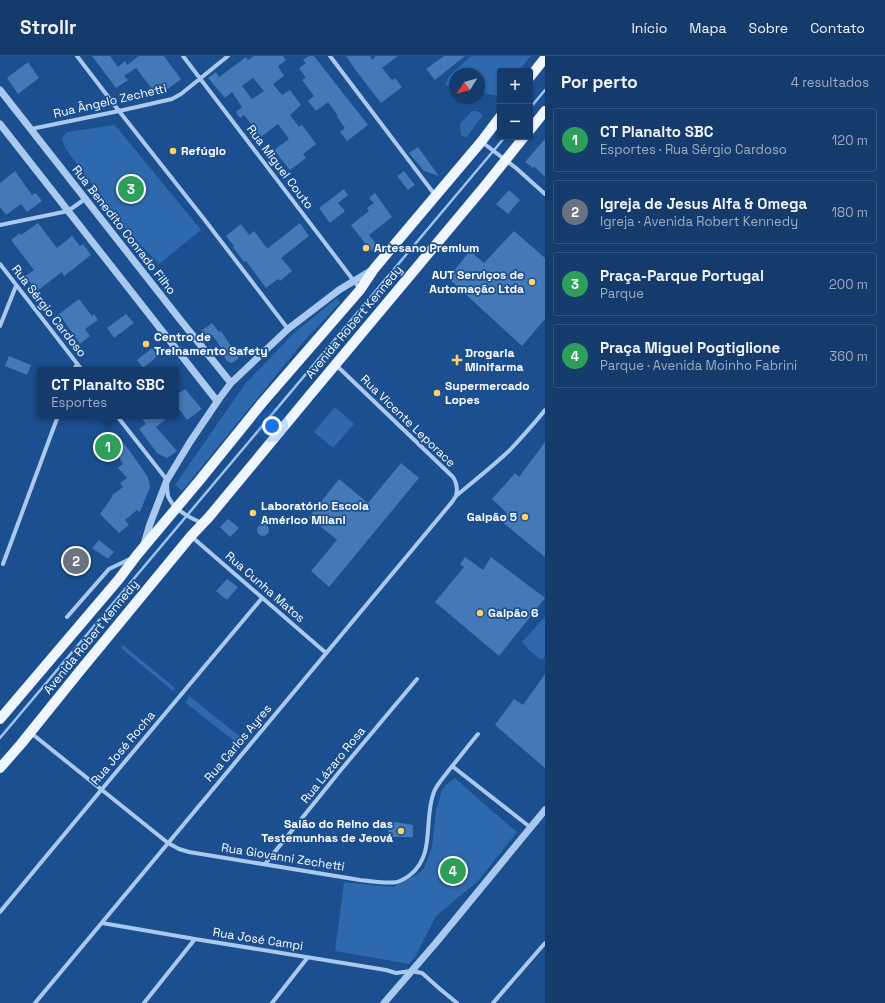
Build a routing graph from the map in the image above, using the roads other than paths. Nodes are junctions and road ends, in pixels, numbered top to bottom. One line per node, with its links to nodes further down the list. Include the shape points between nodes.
1 (77, 56): 9 (street)
2 (183, 56): 7 (street, Rua Miguel Couto)
3 (228, 56): 7 (street, Rua Ângelo Zechetti)
4 (330, 56): 19 (street)
5 (545, 58): 6 (main road)
6 (533, 73)
7 (200, 78): 9 (street, Rua Ângelo Zechetti, via 172,99); 25 (street, Rua Miguel Couto)
8 (0, 90): 14 (street, Rua Benedito Conrado Filho)
9 (119, 111): 14 (street, Rua Ângelo Zechetti); 29 (street)
10 (545, 111): 13 (main road)
11 (497, 122): 16 (main road, Avenida Robert Kennedy)
12 (0, 124): 21 (street)
13 (533, 126)
14 (31, 129): 20 (street, Rua Benedito Conrado Filho)
15 (521, 140): 17 (main road, Avenida Robert Kennedy)
16 (484, 144): 17 (street); 19 (main road, Avenida Robert Kennedy)
17 (504, 160): 18 (street); 31 (main road, Avenida Robert Kennedy)
18 (545, 194)
19 (435, 195): 24 (main road, Avenida Robert Kennedy)
20 (85, 198): 21 (street); 34 (street, Rua Benedito Conrado Filho)
21 (68, 211): 22 (street); 35 (street)
22 (0, 226)
23 (0, 264): 26 (street, Rua Sérgio Cardoso)
24 (374, 269): 25 (street, Avenida Robert Kennedy); 27 (main road, Avenida Robert Kennedy)
25 (354, 281): 27 (street, Rua Miguel Couto); 29 (street, Avenida Robert Kennedy)
26 (16, 286): 28 (street); 30 (street, Rua Sérgio Cardoso)
27 (360, 290): 41 (main road, Avenida Robert Kennedy, via 262,403)
28 (0, 326)
29 (288, 329): 34 (street, Avenida Robert Kennedy)
30 (77, 364): 32 (street); 33 (street, Rua Sérgio Cardoso)
31 (336, 365): 40 (street, Rua Vicente Leporace, via 452,477 456,483); 42 (main road, Avenida Robert Kennedy)
32 (76, 367)
33 (80, 367)
34 (231, 383): 35 (street, Avenida Robert Kennedy)
35 (217, 402): 39 (street, Avenida Robert Kennedy)
36 (545, 410): 40 (street, Rua Carlos Ayres, via 510,450)
37 (57, 419): 45 (street)
38 (119, 419): 39 (street)
39 (167, 480): 41 (street, via 168,497); 44 (street, Avenida Robert Kennedy)
40 (456, 496): 48 (street, Rua Carlos Ayres)
41 (179, 509): 42 (street); 44 (main road, Avenida Robert Kennedy)
42 (200, 522): 43 (main road, Avenida Robert Kennedy)
43 (191, 536): 46 (street, Rua Cunha Matos); 51 (main road, Avenida Robert Kennedy)
44 (140, 552): 47 (street, Avenida Robert Kennedy, via 109,569); 50 (main road, Avenida Robert Kennedy)
45 (3, 564)
46 (262, 598): 48 (street, Rua Cunha Matos); 55 (street, Rua José Rocha)
47 (67, 617)
48 (326, 653): 58 (street, Rua Carlos Ayres)
49 (417, 679): 59 (street, Rua Lázaro Rosa)
50 (0, 719)
51 (30, 733): 54 (main road, Avenida Robert Kennedy); 55 (street, Rua Giovanni Zechetti)
52 (478, 734): 53 (street, Rua Giovanni Zechetti)
53 (452, 766): 57 (street); 59 (street, Rua Giovanni Zechetti, via 434,791 430,804 425,854 418,867 406,878 398,882 360,880)
54 (0, 768)
55 (102, 789): 58 (street, Rua Giovanni Zechetti); 60 (street, Rua José Rocha)
56 (545, 810): 57 (street)
57 (530, 827): 65 (street)
58 (168, 843): 59 (street, Rua Giovanni Zechetti, via 189,852); 61 (street, Rua Carlos Ayres)
59 (265, 864)
60 (0, 912)
61 (102, 922): 62 (street, Rua José Campi); 66 (street, Rua Carlos Ayres)
62 (195, 939): 64 (street, Rua José Campi); 67 (street)
63 (545, 943): 71 (street)
64 (308, 958): 65 (street, Rua José Campi, via 396,973); 68 (street)
65 (411, 971): 69 (street); 70 (street, via 422,973)
66 (35, 1003)
67 (144, 1003)
68 (272, 1003)
69 (384, 1003)
70 (457, 1003)
71 (493, 1003)

